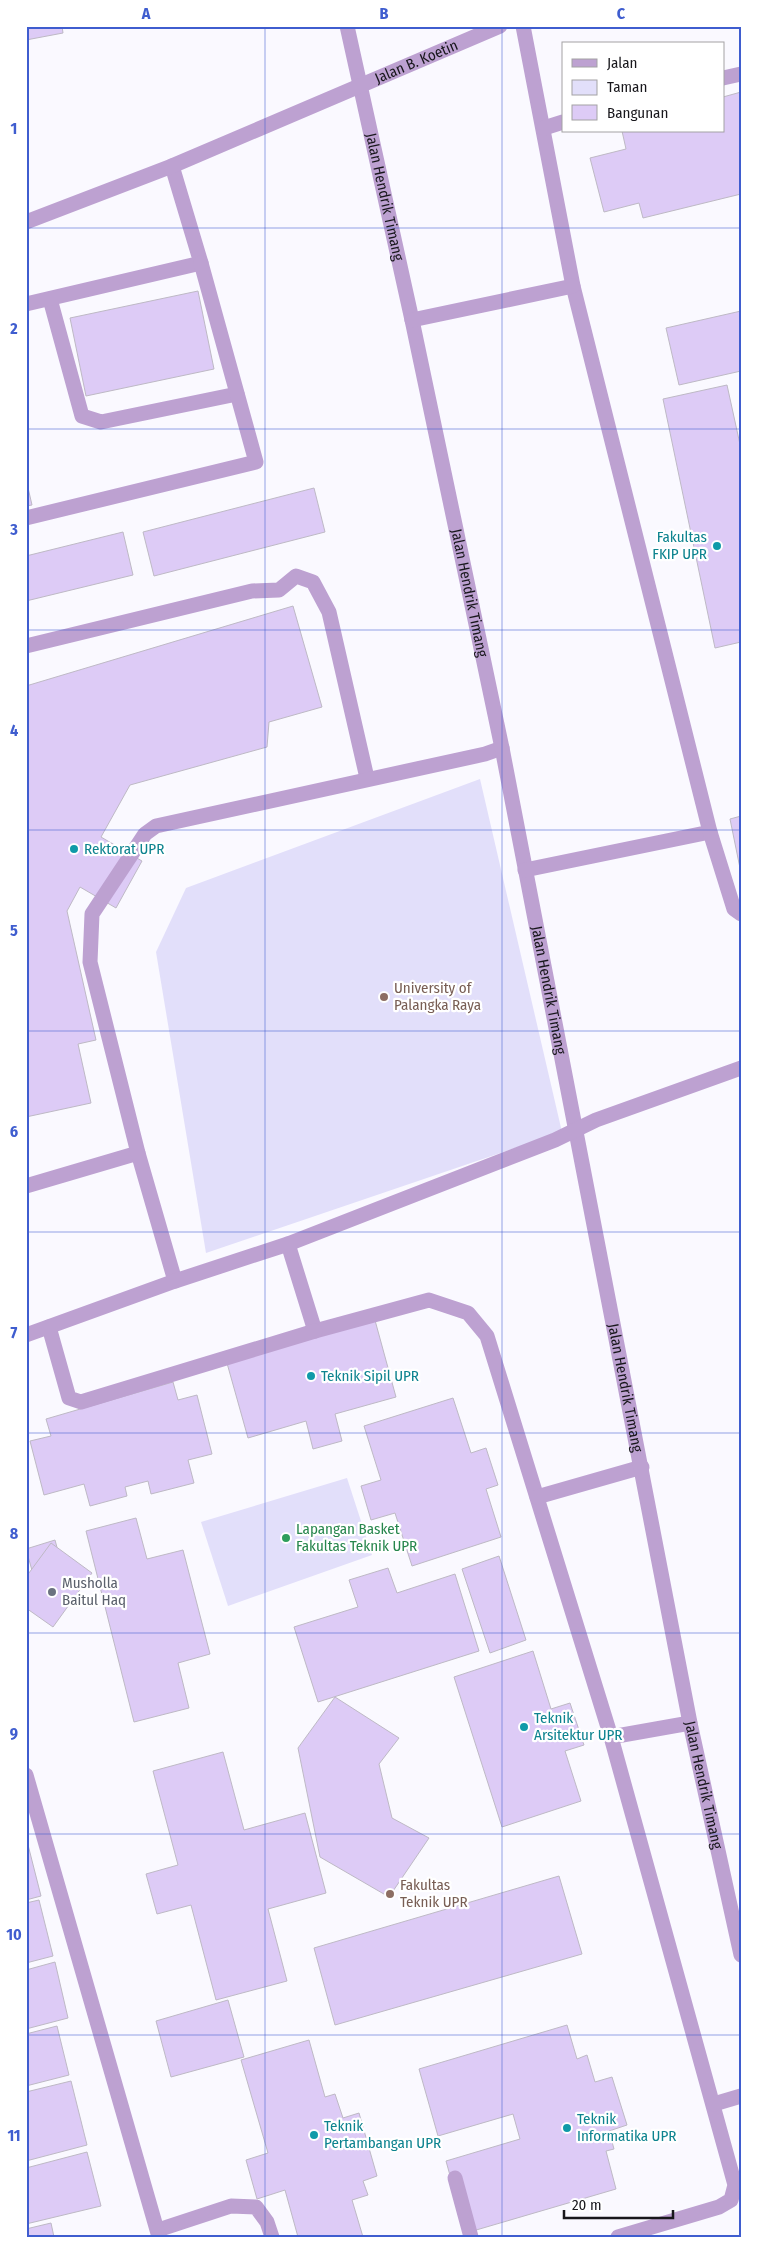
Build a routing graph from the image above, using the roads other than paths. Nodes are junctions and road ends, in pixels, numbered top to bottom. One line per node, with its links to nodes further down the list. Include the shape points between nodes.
1 (347, 26): 6 (street, Jalan Hendrik Timang)
2 (500, 26): 6 (street, Jalan B. Koetin)
3 (523, 26): 8 (street)
4 (741, 74): 5 (street)
5 (724, 78)
6 (360, 85): 9 (street, Jalan B. Koetin); 15 (street, Jalan Hendrik Timang)
7 (562, 122): 8 (street)
8 (544, 128): 12 (street)
9 (172, 166): 10 (street, Jalan B. Koetin); 11 (street)
10 (26, 222)
11 (201, 263): 13 (street); 16 (street)
12 (573, 286): 15 (street); 21 (street)
13 (50, 299): 14 (street); 16 (street, via 82,416 102,422)
14 (26, 304)
15 (412, 320): 19 (street, Jalan Hendrik Timang)
16 (238, 394): 17 (street, via 256,462)
17 (26, 518)
18 (26, 646): 20 (street, via 252,591 279,590 296,576 313,582 329,612)
19 (502, 748): 20 (street); 22 (street, Jalan Hendrik Timang)
20 (367, 778): 26 (street, via 156,826 145,834 92,914 90,962)
21 (710, 832): 22 (street); 23 (street, via 734,909)
22 (525, 870): 25 (street, Jalan Hendrik Timang)
23 (741, 914)
24 (741, 1068): 25 (street, via 596,1120)
25 (576, 1132): 28 (street); 33 (street, Jalan Hendrik Timang)
26 (138, 1153): 27 (street); 29 (street)
27 (26, 1186)
28 (288, 1244): 29 (street); 31 (street)
29 (175, 1281): 30 (street)
30 (49, 1327): 31 (street, via 69,1398 81,1402); 32 (street)
31 (315, 1330): 34 (street, via 429,1300 468,1313 487,1336)
32 (26, 1335)
33 (642, 1467): 34 (street); 35 (street, Jalan Hendrik Timang)
34 (537, 1497): 36 (street)
35 (690, 1723): 36 (street); 38 (street, Jalan Hendrik Timang)
36 (611, 1737): 41 (street)
37 (26, 1775): 43 (street)
38 (737, 1920): 39 (street, Jalan Hendrik Timang)
39 (741, 1955)
40 (741, 2096): 41 (street)
41 (714, 2104): 46 (street, via 735,2185 731,2200 719,2207)
42 (455, 2178): 45 (street)
43 (158, 2234): 44 (street, via 230,2206 256,2206)
44 (272, 2237)
45 (471, 2237)
46 (618, 2237)

